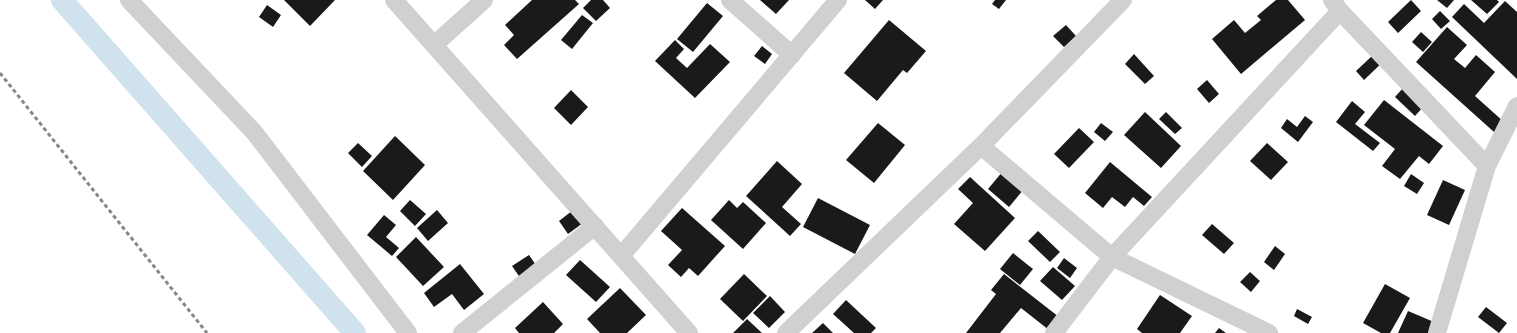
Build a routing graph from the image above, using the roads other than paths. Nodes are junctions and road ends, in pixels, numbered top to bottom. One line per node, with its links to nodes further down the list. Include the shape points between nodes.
1 (129, 0): 16 (street, via 254,132)
2 (394, 0): 8 (street)
3 (484, 0): 8 (street)
4 (730, 0): 9 (street)
5 (838, 0): 9 (street)
6 (1123, 0): 11 (street)
7 (1336, 6): 12 (street); 15 (street)
8 (434, 45): 13 (street)
9 (792, 55): 14 (street)
10 (1517, 106): 12 (street)
11 (981, 146): 15 (street); 19 (street)
12 (1487, 166): 22 (street)
13 (596, 226): 14 (street); 17 (street)
14 (621, 256): 18 (street)
15 (1112, 257): 20 (street); 21 (street)
16 (408, 333)
17 (462, 333)
18 (689, 333)
19 (786, 333)
20 (1054, 333)
21 (1269, 333)
22 (1437, 333)

